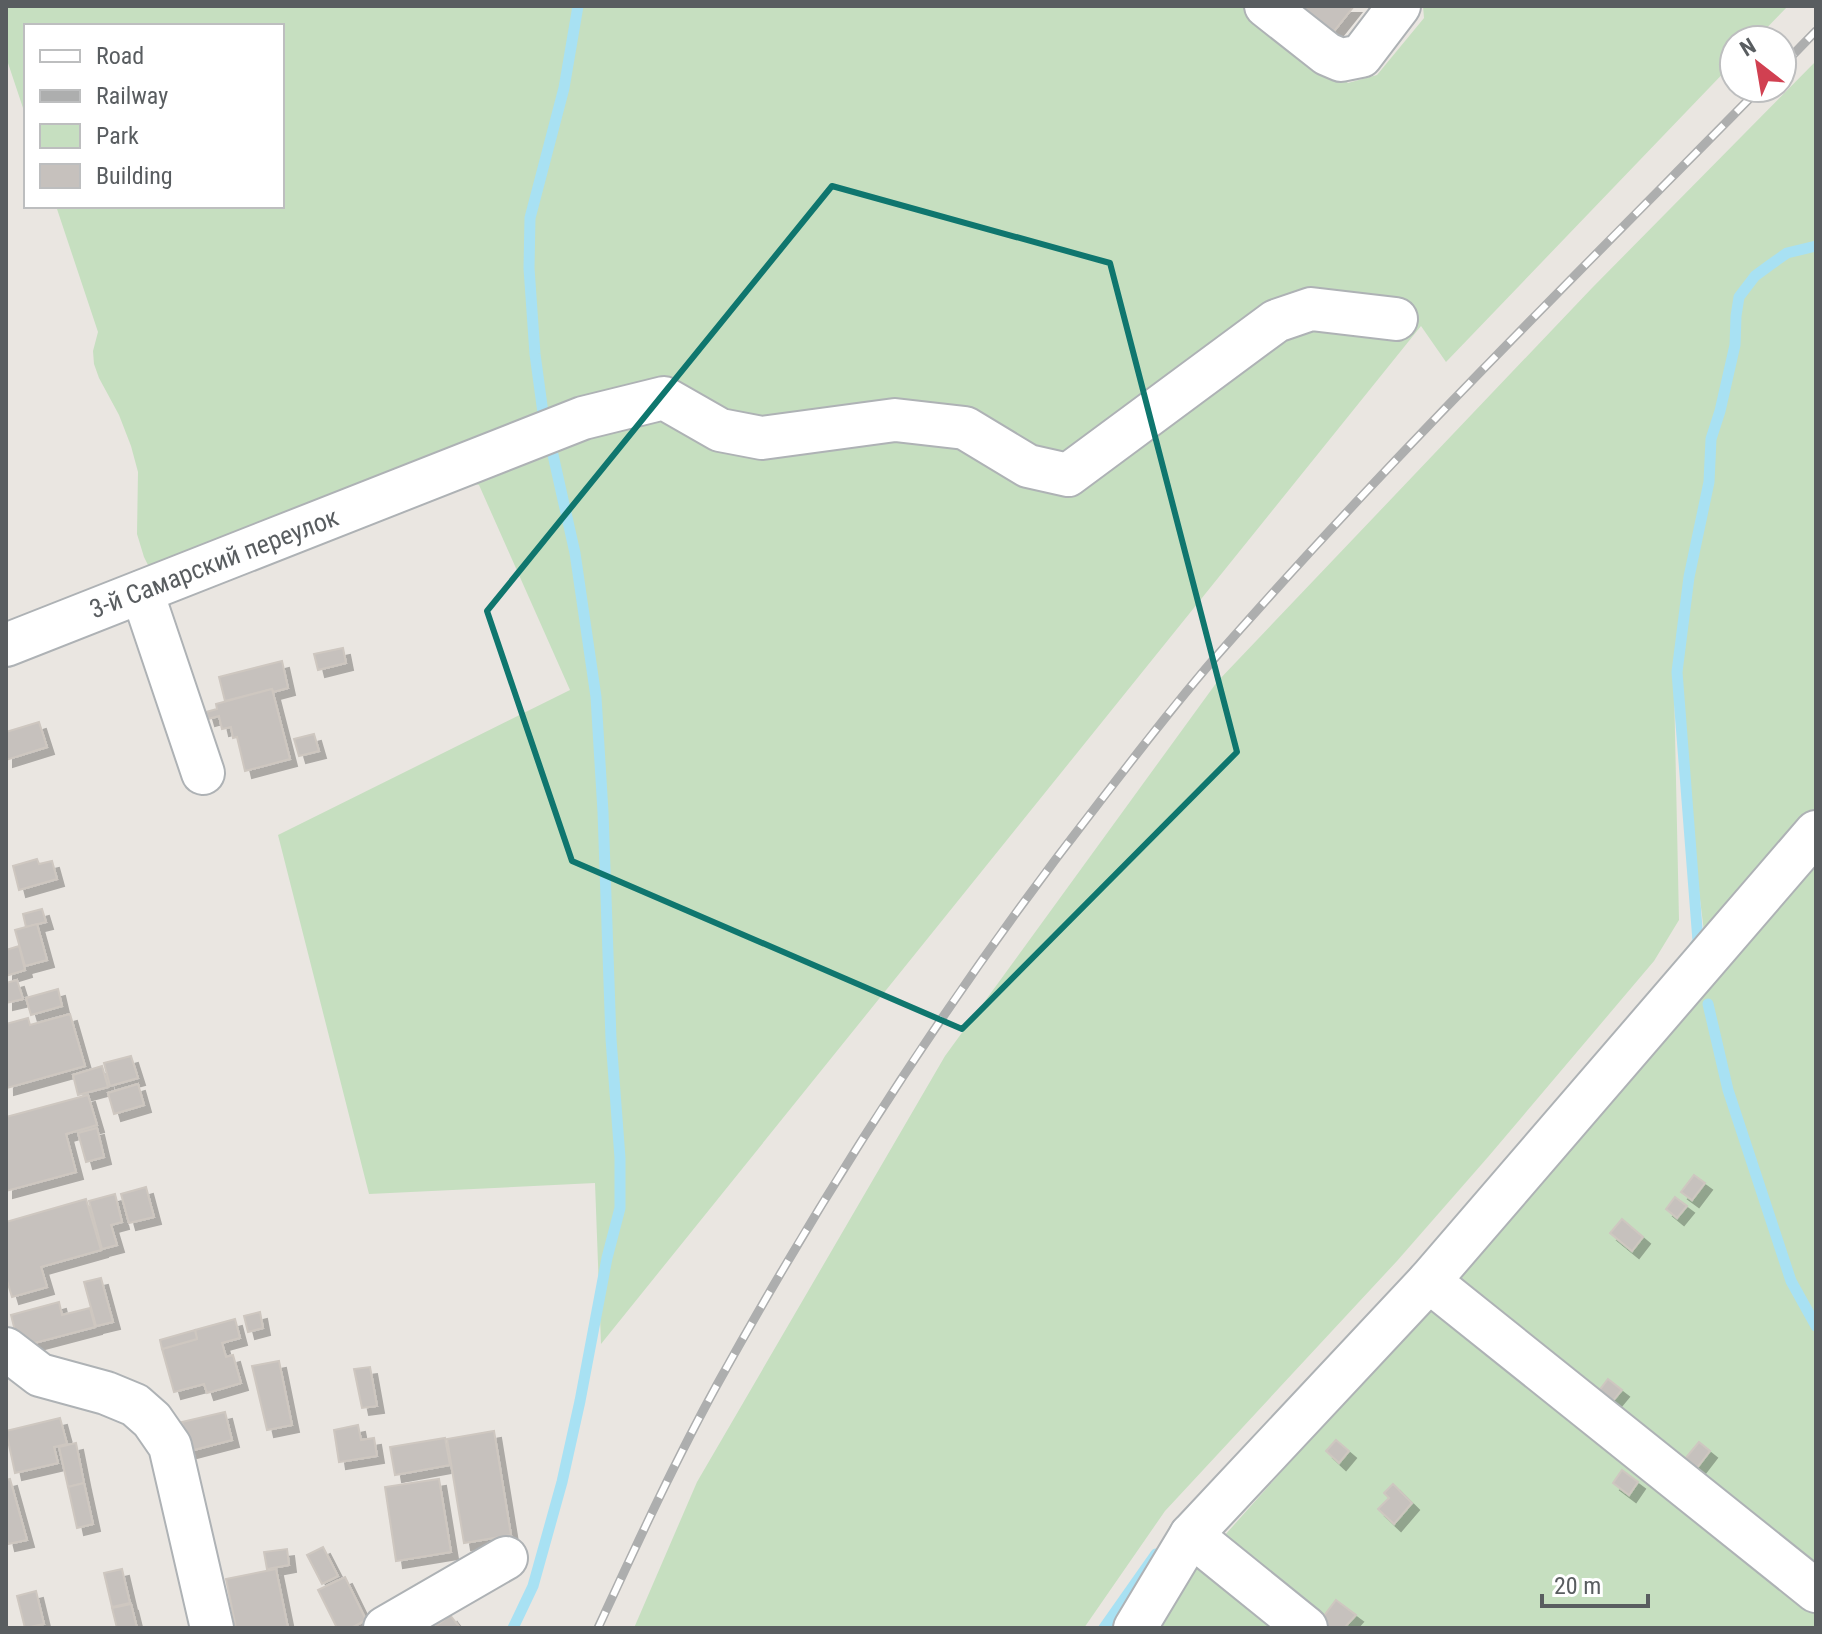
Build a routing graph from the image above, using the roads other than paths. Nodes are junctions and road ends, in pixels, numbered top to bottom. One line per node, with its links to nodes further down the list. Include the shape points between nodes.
1 (1266, 6): 2 (street, via 1341,60 1361,56)
2 (1399, 6)
3 (1396, 319): 4 (street, 3-й Самарский переулок, via 1311,309 1276,321 1068,475 1028,466 965,428 895,420 762,438 720,430 664,398 583,418)
4 (142, 592): 5 (street, 3-й Самарский переулок); 6 (street)
5 (6, 645)
6 (203, 773)
7 (1816, 832): 8 (street)
8 (1429, 1281): 10 (street); 12 (street)
9 (6, 1349): 13 (street, via 40,1375 106,1393 135,1405 152,1420 170,1446)
10 (1191, 1535): 15 (street); 16 (street)
11 (506, 1558): 14 (street)
12 (1816, 1591)
13 (212, 1628)
14 (385, 1628)
15 (1135, 1628)
16 (1306, 1628)

